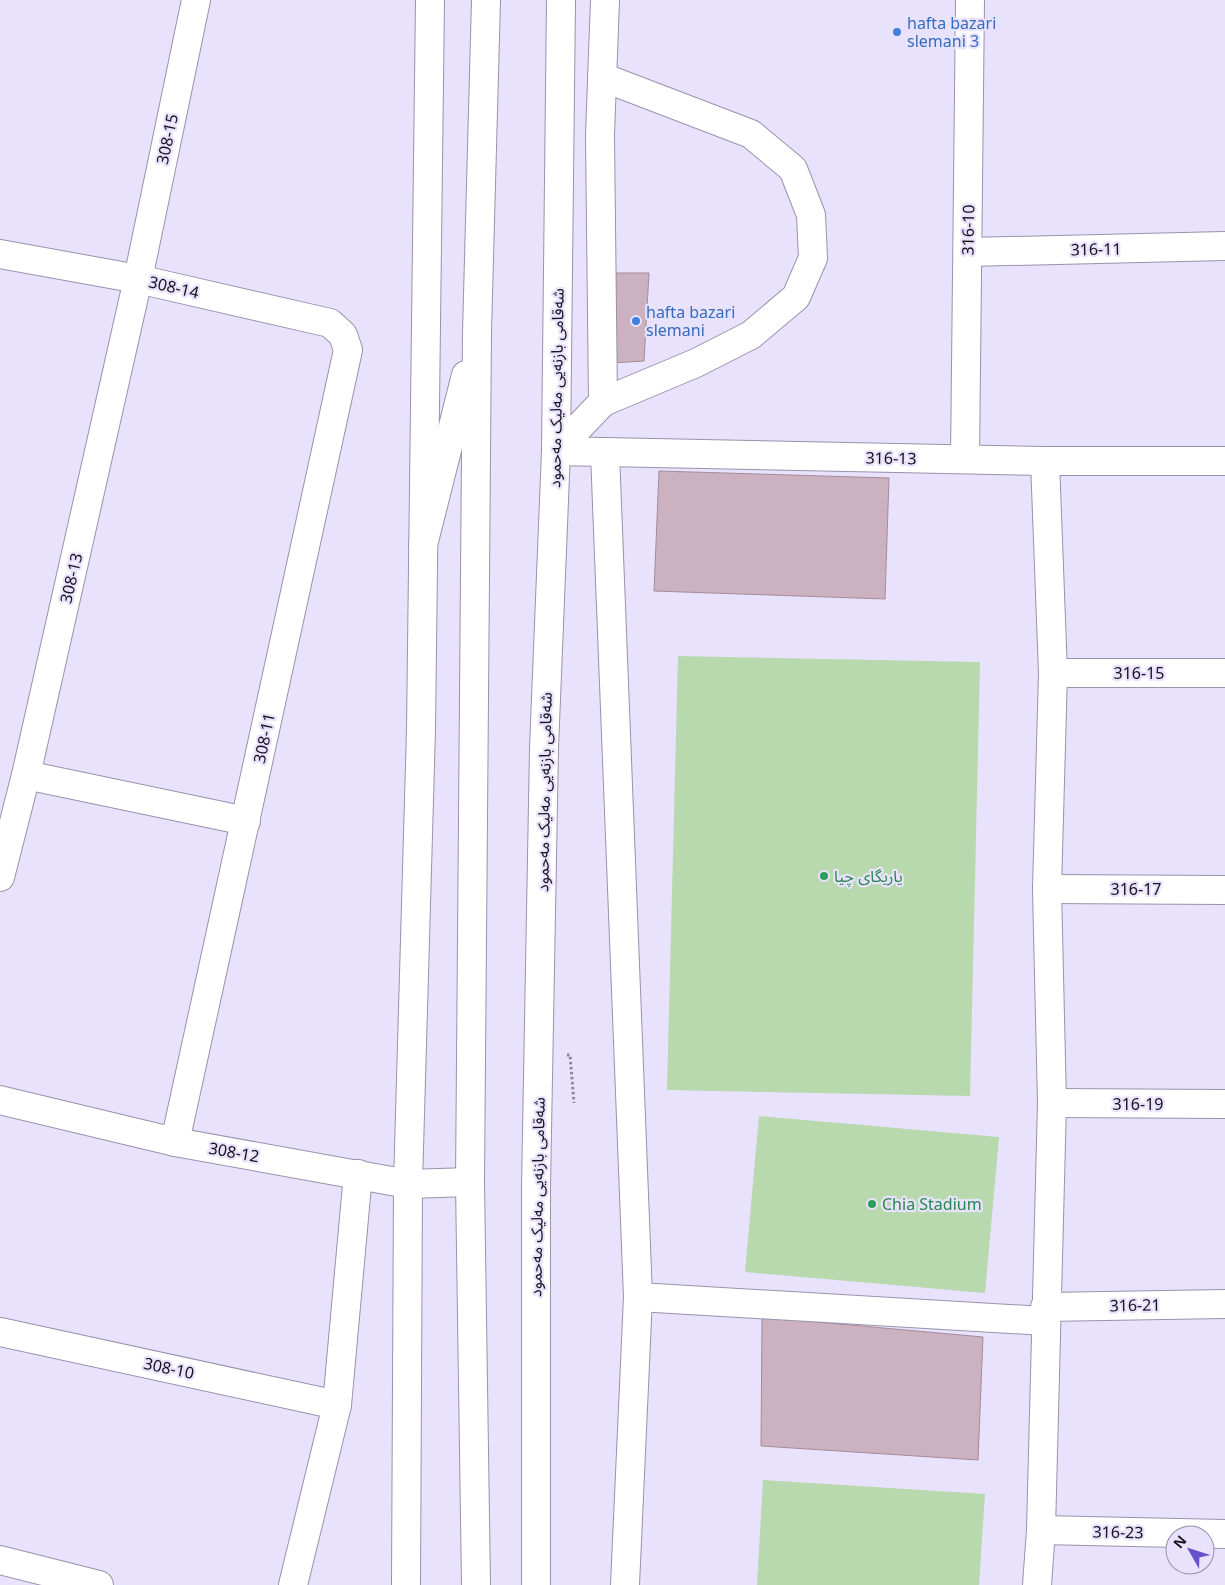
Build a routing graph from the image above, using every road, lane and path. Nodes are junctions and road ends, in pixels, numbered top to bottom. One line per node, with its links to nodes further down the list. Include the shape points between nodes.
1 (196, 0): 13 (main road, 308-15)
2 (430, 0): 22 (main road)
3 (478, 0): 8 (main road)
4 (486, 0): 8 (main road)
5 (605, 0): 9 (main road)
6 (970, 0): 11 (main road, 316-10)
7 (563, 8): 17 (main road, شەقامی بازنەیی مەلیک مەحمود)
8 (485, 32): 14 (main road)
9 (602, 77): 16 (main road); 16 (main road, via 752,134 793,169 811,215 813,258 796,297 751,335 696,363)
10 (1225, 246): 11 (main road, 316-11)
11 (968, 252): 19 (main road, 316-10)
12 (0, 254): 13 (main road, 308-14)
13 (138, 279): 15 (main road, 308-14, via 330,323); 25 (main road, 308-13)
14 (477, 332): 22 (main road); 37 (main road)
15 (343, 334): 26 (main road, 308-11, via 348,350)
16 (603, 402): 17 (main road)
17 (556, 451): 18 (main road, 316-13); 51 (main road, شەقامی بازنەیی مەلیک مەحمود, via 544,748 536,1178)
18 (605, 453): 19 (main road, 316-13); 39 (main road)
19 (965, 459): 20 (main road, 316-13)
20 (1046, 461): 21 (main road, 316-13); 23 (main road)
21 (1225, 462)
22 (423, 545): 38 (main road)
23 (1053, 673): 24 (main road, 316-15); 28 (main road)
24 (1225, 673)
25 (26, 774): 26 (main road); 27 (main road, 308-13)
26 (246, 821): 35 (main road, 308-11)
27 (0, 877)
28 (1047, 889): 29 (main road, 316-17); 33 (main road)
29 (1225, 890)
30 (570, 1055): 32 (path)
31 (0, 1100): 35 (main road, 308-12)
32 (574, 1103)
33 (1052, 1103): 34 (main road, 316-19); 41 (main road)
34 (1225, 1104)
35 (175, 1142): 36 (main road, 308-12)
36 (358, 1174): 38 (main road, 308-12); 43 (main road)
37 (470, 1182): 38 (main road, 308-12); 50 (main road)
38 (408, 1184): 49 (main road)
39 (638, 1297): 41 (main road, 316-21); 52 (main road)
40 (1225, 1304): 41 (main road, 316-21)
41 (1045, 1314): 44 (main road)
42 (0, 1332): 43 (main road, 308-10)
43 (338, 1405): 48 (main road)
44 (1040, 1530): 45 (main road, 316-23); 53 (main road)
45 (1225, 1534)
46 (0, 1560): 47 (main road)
47 (99, 1585)
48 (293, 1585)
49 (406, 1585)
50 (476, 1585)
51 (536, 1585)
52 (625, 1585)
53 (1037, 1585)

